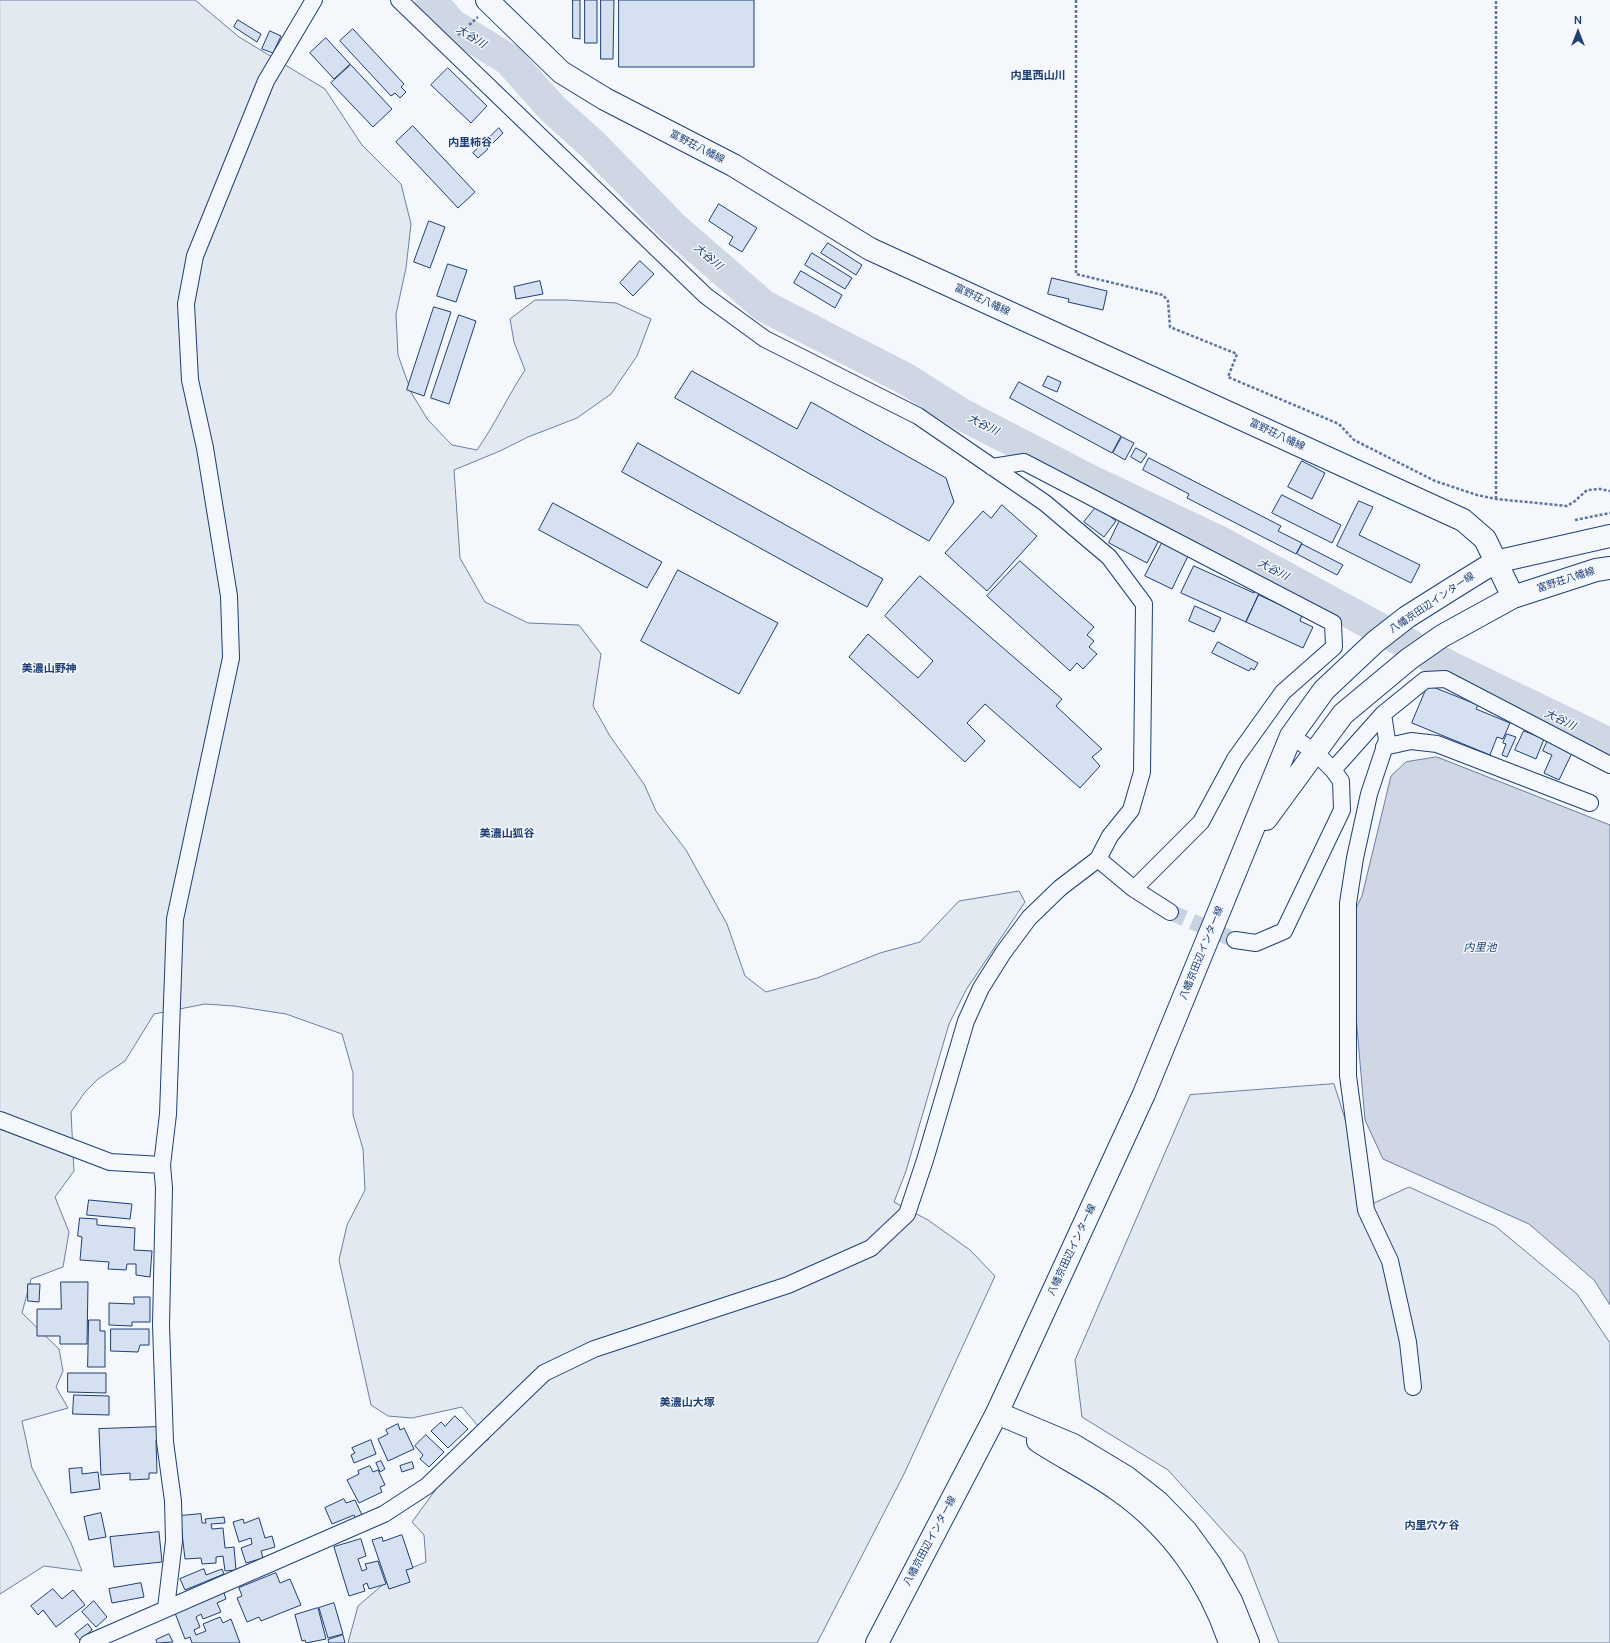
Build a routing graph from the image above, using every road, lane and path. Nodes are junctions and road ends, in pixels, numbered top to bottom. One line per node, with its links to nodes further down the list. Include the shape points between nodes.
1 (314, 0): 29 (street, via 266,81 195,256 186,304 190,380 205,448 230,596 231,658 175,919 168,1114)
2 (399, 0): 6 (street)
3 (1076, 0): 9 (path, via 1076,274 1163,295 1168,301 1170,327 1237,354 1228,377 1338,424 1354,440 1435,481)
4 (1496, 0): 9 (path)
5 (489, 2): 6 (path); 13 (main road, 富野荘八幡線, via 561,72 605,99 733,165 870,248 1463,520 1485,539)
6 (445, 46): 7 (street, via 706,296 765,339 918,416)
7 (992, 467): 24 (street, via 1045,503 1109,557 1144,604 1142,772 1131,810 1110,836); 25 (street, via 1024,462 1333,623 1334,647 1282,692 1235,759 1201,822)
8 (1610, 491): 9 (path, via 1586,490 1567,506)
9 (1496, 500)
10 (1610, 513): 11 (path)
11 (1574, 520)
12 (1610, 536): 13 (main road)
13 (1495, 562): 15 (main road, 富野荘八幡線); 17 (main road, 八幡京田辺インター線, via 1407,617 1375,642 1324,690)
14 (1610, 568): 15 (main road, 富野荘八幡線, via 1596,570)
15 (1514, 597): 19 (main road, 八幡京田辺インター線, via 1442,636 1409,659 1343,714)
16 (1384, 714): 18 (street, via 1387,740); 20 (street, via 1424,680 1446,679); 21 (street)
17 (1291, 736): 19 (street); 23 (main road, 八幡京田辺インター線)
18 (1384, 747): 22 (street, via 1411,741 1437,744); 30 (street, via 1368,801 1348,903 1348,1076 1366,1210 1390,1261 1408,1342)
19 (1315, 752): 21 (street); 23 (main road, 八幡京田辺インター線)
20 (1610, 765)
21 (1334, 770): 27 (street, via 1341,781 1342,810 1284,931 1256,944)
22 (1590, 803)
23 (1245, 847): 31 (main road, 八幡京田辺インター線, via 1144,1094)
24 (1098, 859): 25 (street); 32 (street, via 1060,888 1029,918 981,988 966,1021 907,1214 871,1248 788,1285 594,1349 544,1373 427,1486 384,1514)
25 (1134, 889): 26 (street)
26 (1170, 912)
27 (1235, 940)
28 (0, 1120): 29 (street, via 110,1162)
29 (162, 1165): 32 (street, via 164,1188 160,1325 165,1442 174,1541)
30 (1413, 1387)
31 (997, 1413): 34 (main road, 八幡京田辺インター線); 35 (main road, via 1118,1490 1147,1514 1173,1541 1197,1572 1216,1608); 36 (main road, via 1073,1445 1126,1477 1158,1502 1186,1531 1210,1564 1231,1601)
32 (166, 1608): 33 (street)
33 (88, 1643)
34 (877, 1643)
35 (1230, 1643)
36 (1248, 1643)

